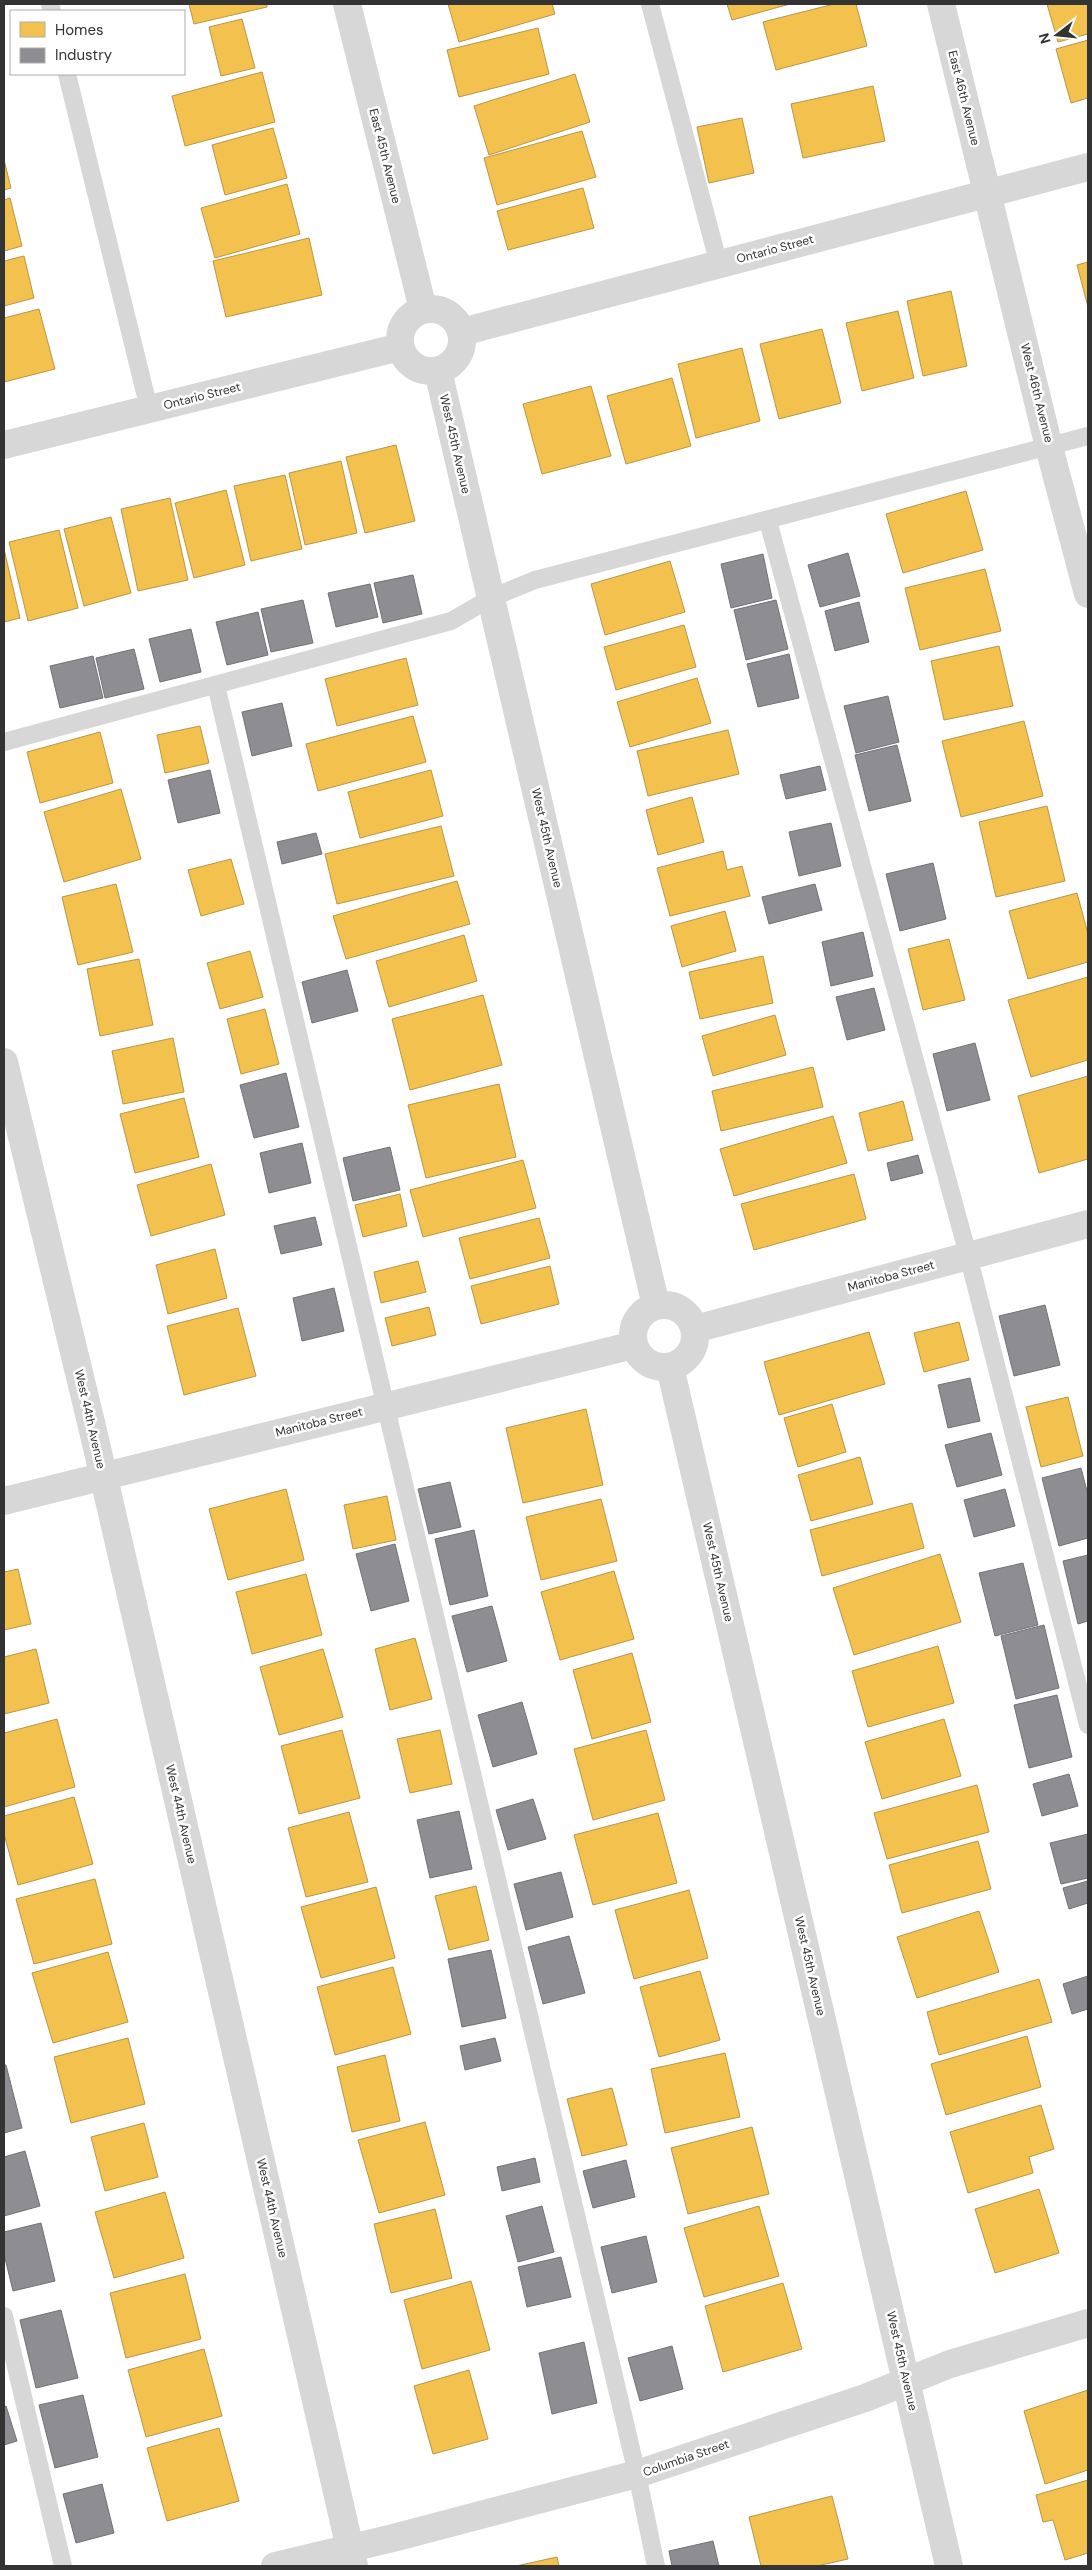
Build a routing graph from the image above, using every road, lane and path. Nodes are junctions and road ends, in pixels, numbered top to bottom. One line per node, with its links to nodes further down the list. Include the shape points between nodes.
1 (347, 4): 8 (street, East 45th Avenue)
2 (650, 4): 7 (lane)
3 (941, 4): 6 (street, East 46th Avenue)
4 (67, 75): 12 (lane)
5 (1088, 167): 6 (street, Ontario Street)
6 (988, 192): 7 (street, Ontario Street); 15 (street, West 46th Avenue)
7 (719, 264): 9 (street, Ontario Street)
8 (423, 309): 9 (street, via 436,308 448,312); 10 (street, via 404,323)
9 (462, 332): 11 (street, via 458,356)
10 (400, 347): 11 (street, via 414,367); 12 (street, Ontario Street)
11 (438, 370): 18 (street, West 45th Avenue)
12 (149, 409): 14 (street, Ontario Street)
13 (1088, 436): 15 (lane)
14 (4, 445)
15 (1050, 447): 16 (lane); 17 (street, West 46th Avenue)
16 (768, 521): 18 (lane, via 536,580); 23 (lane)
17 (1088, 594)
18 (491, 598): 19 (lane, via 451,621); 24 (street, West 45th Avenue)
19 (216, 685): 20 (lane); 28 (lane)
20 (4, 742)
21 (4, 1062): 29 (street, West 44th Avenue)
22 (1088, 1224): 23 (street, Manitoba Street)
23 (968, 1255): 25 (street, Manitoba Street); 31 (lane)
24 (656, 1306): 25 (street, via 676,1306); 26 (street, via 640,1316 635,1325)
25 (694, 1328): 27 (street, via 693,1348 688,1357)
26 (634, 1345): 27 (street, via 644,1360); 28 (street, Manitoba Street)
27 (670, 1367): 34 (street, West 45th Avenue)
28 (384, 1405): 29 (street, Manitoba Street); 35 (lane)
29 (104, 1476): 30 (street, Manitoba Street); 36 (street, West 44th Avenue)
30 (4, 1501)
31 (1088, 1725)
32 (4, 2316): 37 (lane)
33 (1088, 2323): 34 (street, Columbia Street, via 950,2364)
34 (906, 2382): 35 (street, Columbia Street); 40 (street, West 45th Avenue)
35 (637, 2474): 36 (street, Columbia Street); 39 (lane)
36 (352, 2558): 38 (street, Columbia Street)
37 (63, 2566)
38 (276, 2566)
39 (656, 2566)
40 (949, 2566)

